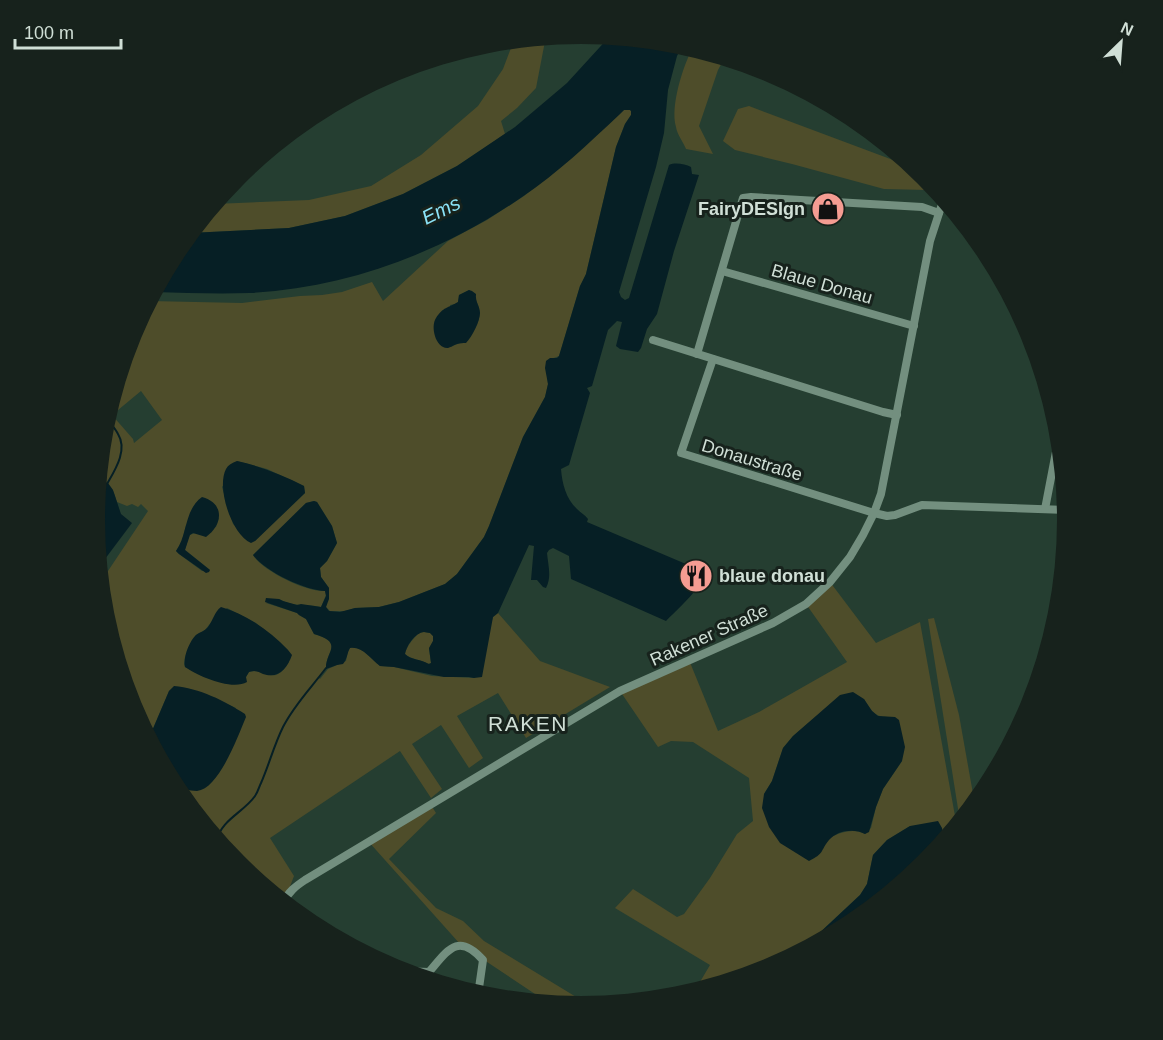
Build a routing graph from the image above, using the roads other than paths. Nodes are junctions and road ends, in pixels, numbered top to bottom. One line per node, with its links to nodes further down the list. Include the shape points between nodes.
1 (941, 207): 2 (street, Rakener Straße)
2 (939, 213): 3 (street, via 922,207 743,198); 4 (street, Rakener Straße)
3 (722, 271): 4 (street, Blaue Donau); 6 (street)
4 (914, 326): 8 (street, Rakener Straße)
5 (653, 340): 6 (street)
6 (697, 354): 7 (street)
7 (712, 359): 8 (street); 12 (street, Donaustraße, via 681,453)
8 (897, 415): 12 (street, Rakener Straße)
9 (1054, 461): 10 (street)
10 (1045, 509): 11 (street); 12 (street, via 922,505 895,515)
11 (1058, 510)
12 (874, 513): 13 (street, Rakener Straße, via 850,557 830,582 787,617 620,691 296,885)
13 (287, 895)
14 (429, 971): 15 (street, via 447,951 460,944 483,960)
15 (479, 985)

